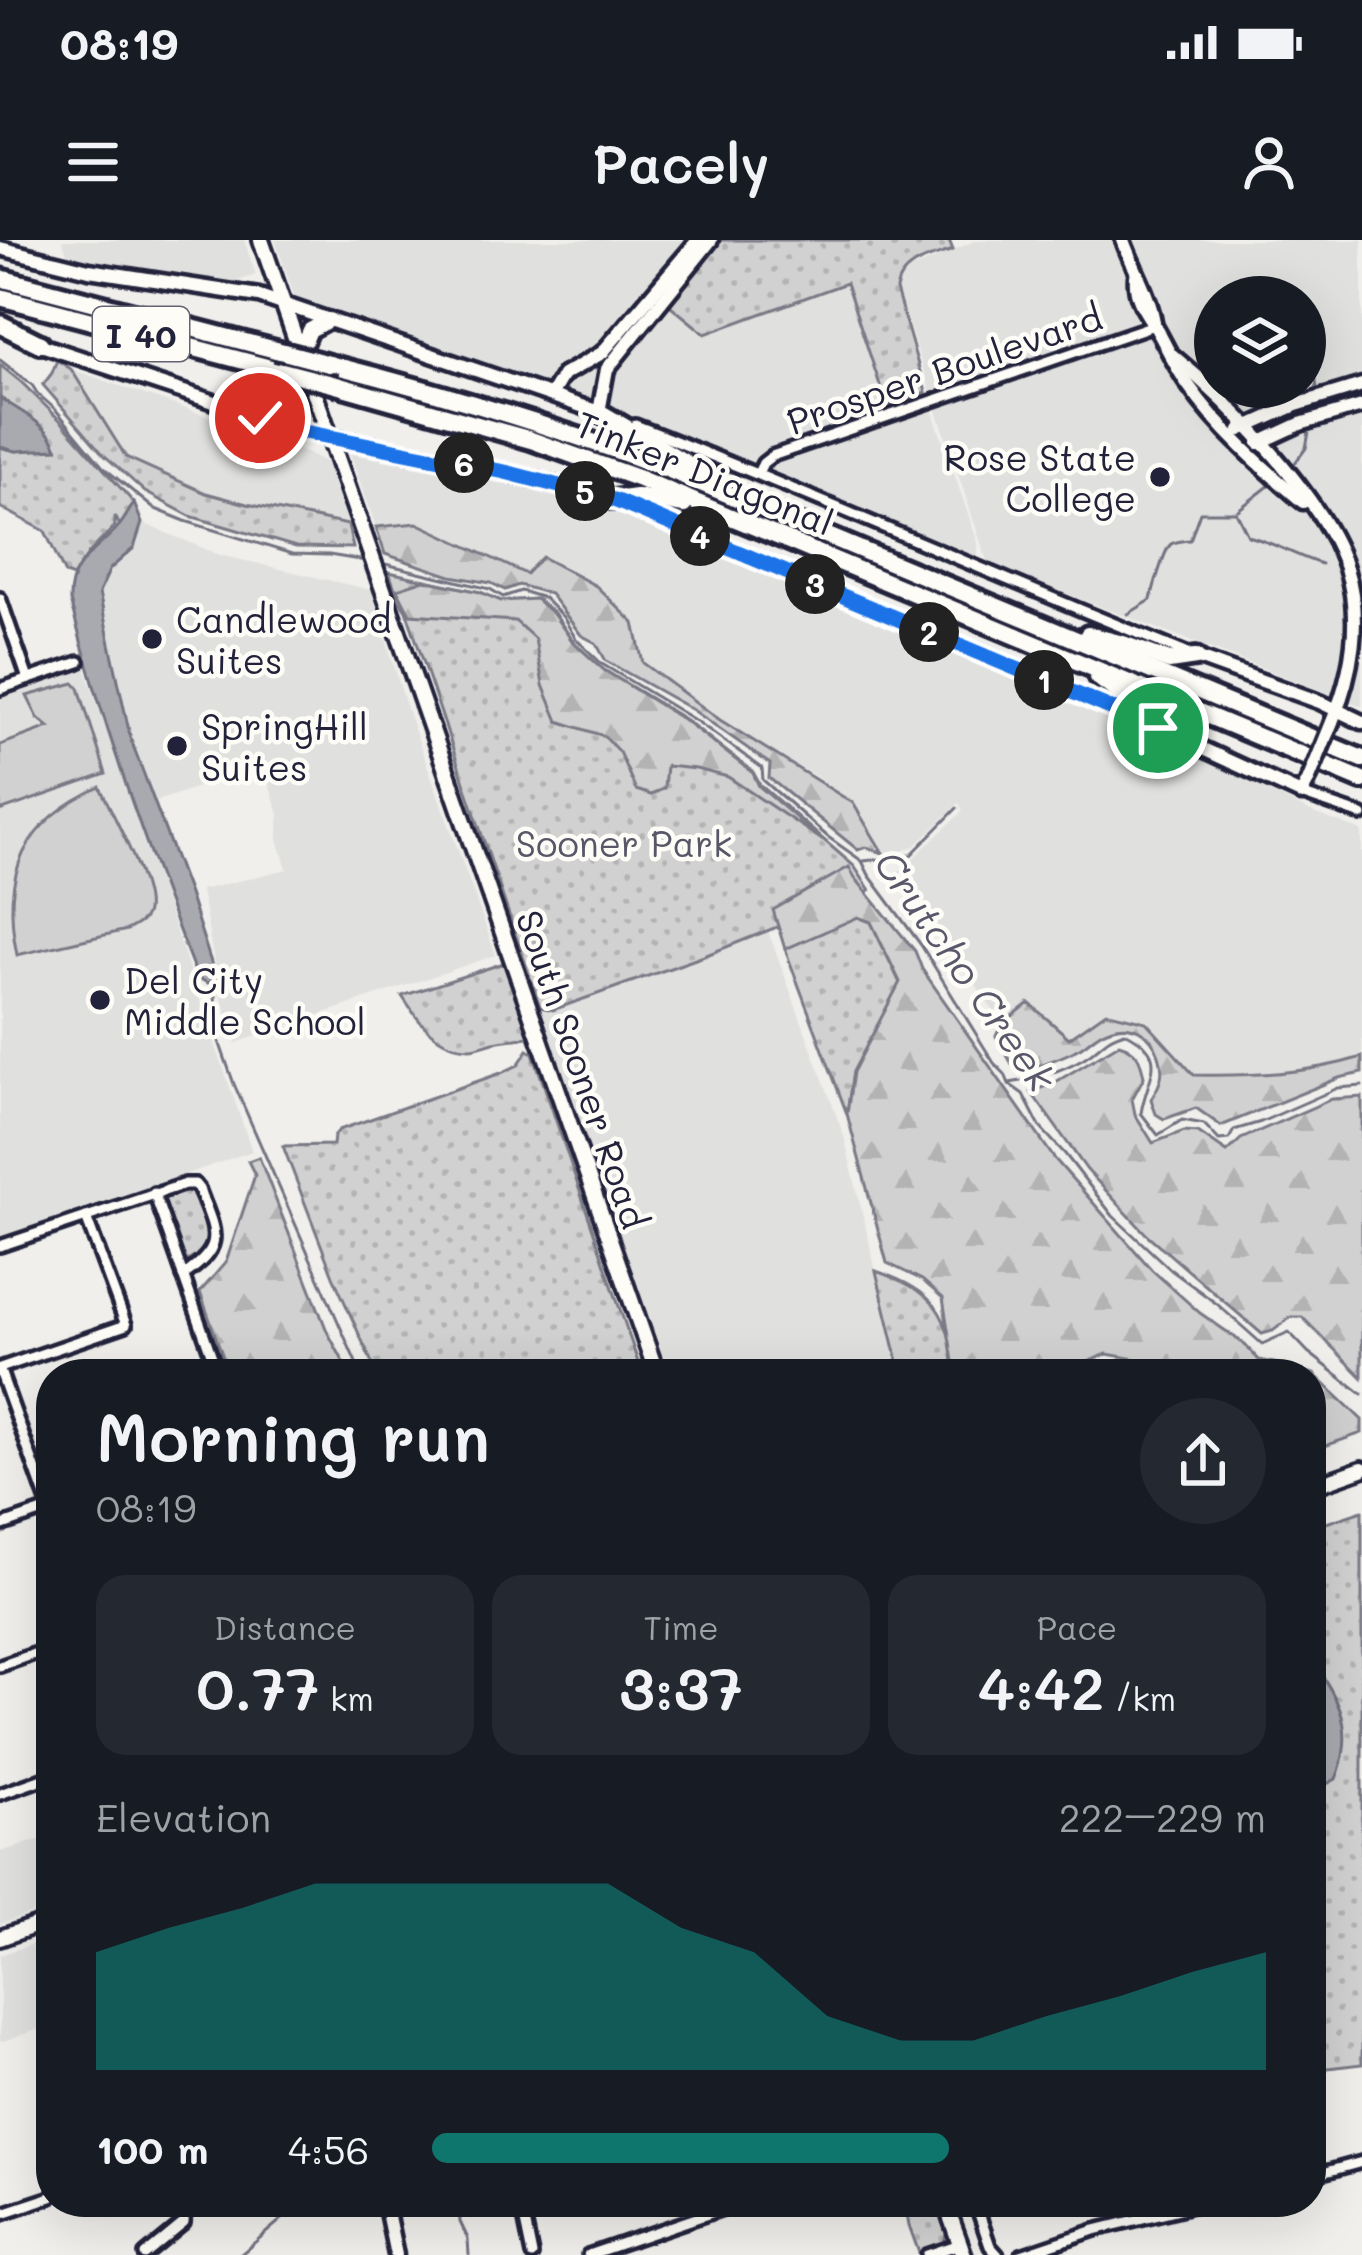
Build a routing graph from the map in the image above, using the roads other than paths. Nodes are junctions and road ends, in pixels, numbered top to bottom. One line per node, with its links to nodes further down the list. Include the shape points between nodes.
1 (261, 240): 8 (main road, South Sooner Road)
2 (698, 240): 16 (street, via 602,353 563,375)
3 (711, 240): 18 (street, via 607,368)
4 (1123, 240): 10 (street)
5 (0, 248): 8 (street, Tinker Diagonal)
6 (0, 278): 26 (highway, Tinker Diagonal / I 40, bridge, via 458,398 600,443)
7 (0, 297): 27 (highway, Tinker Diagonal / I 40, bridge, via 531,440)
8 (283, 302): 9 (street, Tinker Diagonal); 13 (main road, South Sooner Road)
9 (329, 320): 13 (main road, via 310,330); 16 (street, Tinker Diagonal)
10 (1154, 325): 14 (street); 24 (street, Prosper Boulevard, via 772,456)
11 (0, 328): 12 (highway)
12 (40, 344): 21 (street, Tinker Diagonal)
13 (300, 354): 21 (main road, South Sooner Road)
14 (1172, 355): 19 (street); 20 (street)
15 (1362, 385): 19 (street)
16 (551, 395): 18 (street, Tinker Diagonal)
17 (1362, 406): 22 (street)
18 (599, 412): 24 (street, Tinker Diagonal); 26 (highway)
19 (1246, 426): 20 (street); 22 (street)
20 (1233, 435): 23 (street)
21 (330, 436): 25 (street, Tinker Diagonal); 50 (main road, South Sooner Road)
22 (1262, 442): 23 (street); 28 (street)
23 (1248, 450): 28 (street)
24 (758, 473): 31 (street, Tinker Diagonal)
25 (614, 500): 27 (highway); 39 (street, Tinker Diagonal)
26 (752, 505): 30 (highway, Tinker Diagonal / I 40)
27 (715, 509): 32 (highway, Tinker Diagonal / I 40)
28 (1319, 517): 34 (street, via 1340,551 1352,596)
29 (0, 598): 35 (street)
30 (1029, 620): 31 (highway, via 1173,662); 41 (highway, Tinker Diagonal / I 40)
31 (1196, 657): 37 (street, Tinker Diagonal)
32 (1073, 658): 39 (highway, via 1129,700); 42 (highway, Tinker Diagonal / I 40)
33 (79, 662): 35 (street)
34 (1348, 674): 37 (street); 38 (street)
35 (28, 679): 36 (street)
36 (0, 689)
37 (1320, 703): 38 (street, Tinker Diagonal)
38 (1335, 716): 40 (street, Tinker Diagonal); 43 (street, bridge)
39 (1142, 721): 43 (street, Tinker Diagonal)
40 (1362, 722)
41 (1362, 759)
42 (1362, 780)
43 (1304, 788): 44 (street, Tinker Diagonal)
44 (1362, 815)
45 (154, 1193): 46 (street); 48 (street); 48 (street, via 194,1184 214,1231 209,1255)
46 (86, 1217): 47 (street); 51 (street, via 126,1325)
47 (0, 1246)
48 (183, 1276): 49 (street)
49 (213, 1359)
50 (652, 1359)
51 (0, 1370): 52 (street)
52 (2, 1384): 54 (street)
53 (1362, 1469): 55 (main road)
54 (36, 1473)
55 (1326, 1481)
56 (36, 1515): 57 (street)
57 (0, 1526)
58 (36, 1653): 59 (street)
59 (0, 1666)
60 (36, 1781): 61 (street)
61 (0, 1794)
62 (36, 1925): 63 (main road)
63 (0, 1938)
64 (1362, 2162): 65 (street)
65 (1326, 2172)
66 (36, 2202): 67 (street)
67 (0, 2214)
68 (184, 2217): 77 (street)
69 (388, 2217): 78 (street)
70 (524, 2217): 79 (street)
71 (699, 2217): 80 (street)
72 (950, 2217): 75 (main road)
73 (980, 2217): 82 (street)
74 (1147, 2217): 76 (street)
75 (962, 2250): 81 (street)
76 (1027, 2253)
77 (145, 2255)
78 (396, 2255)
79 (532, 2255)
80 (588, 2255)
81 (927, 2255)
82 (998, 2255)

